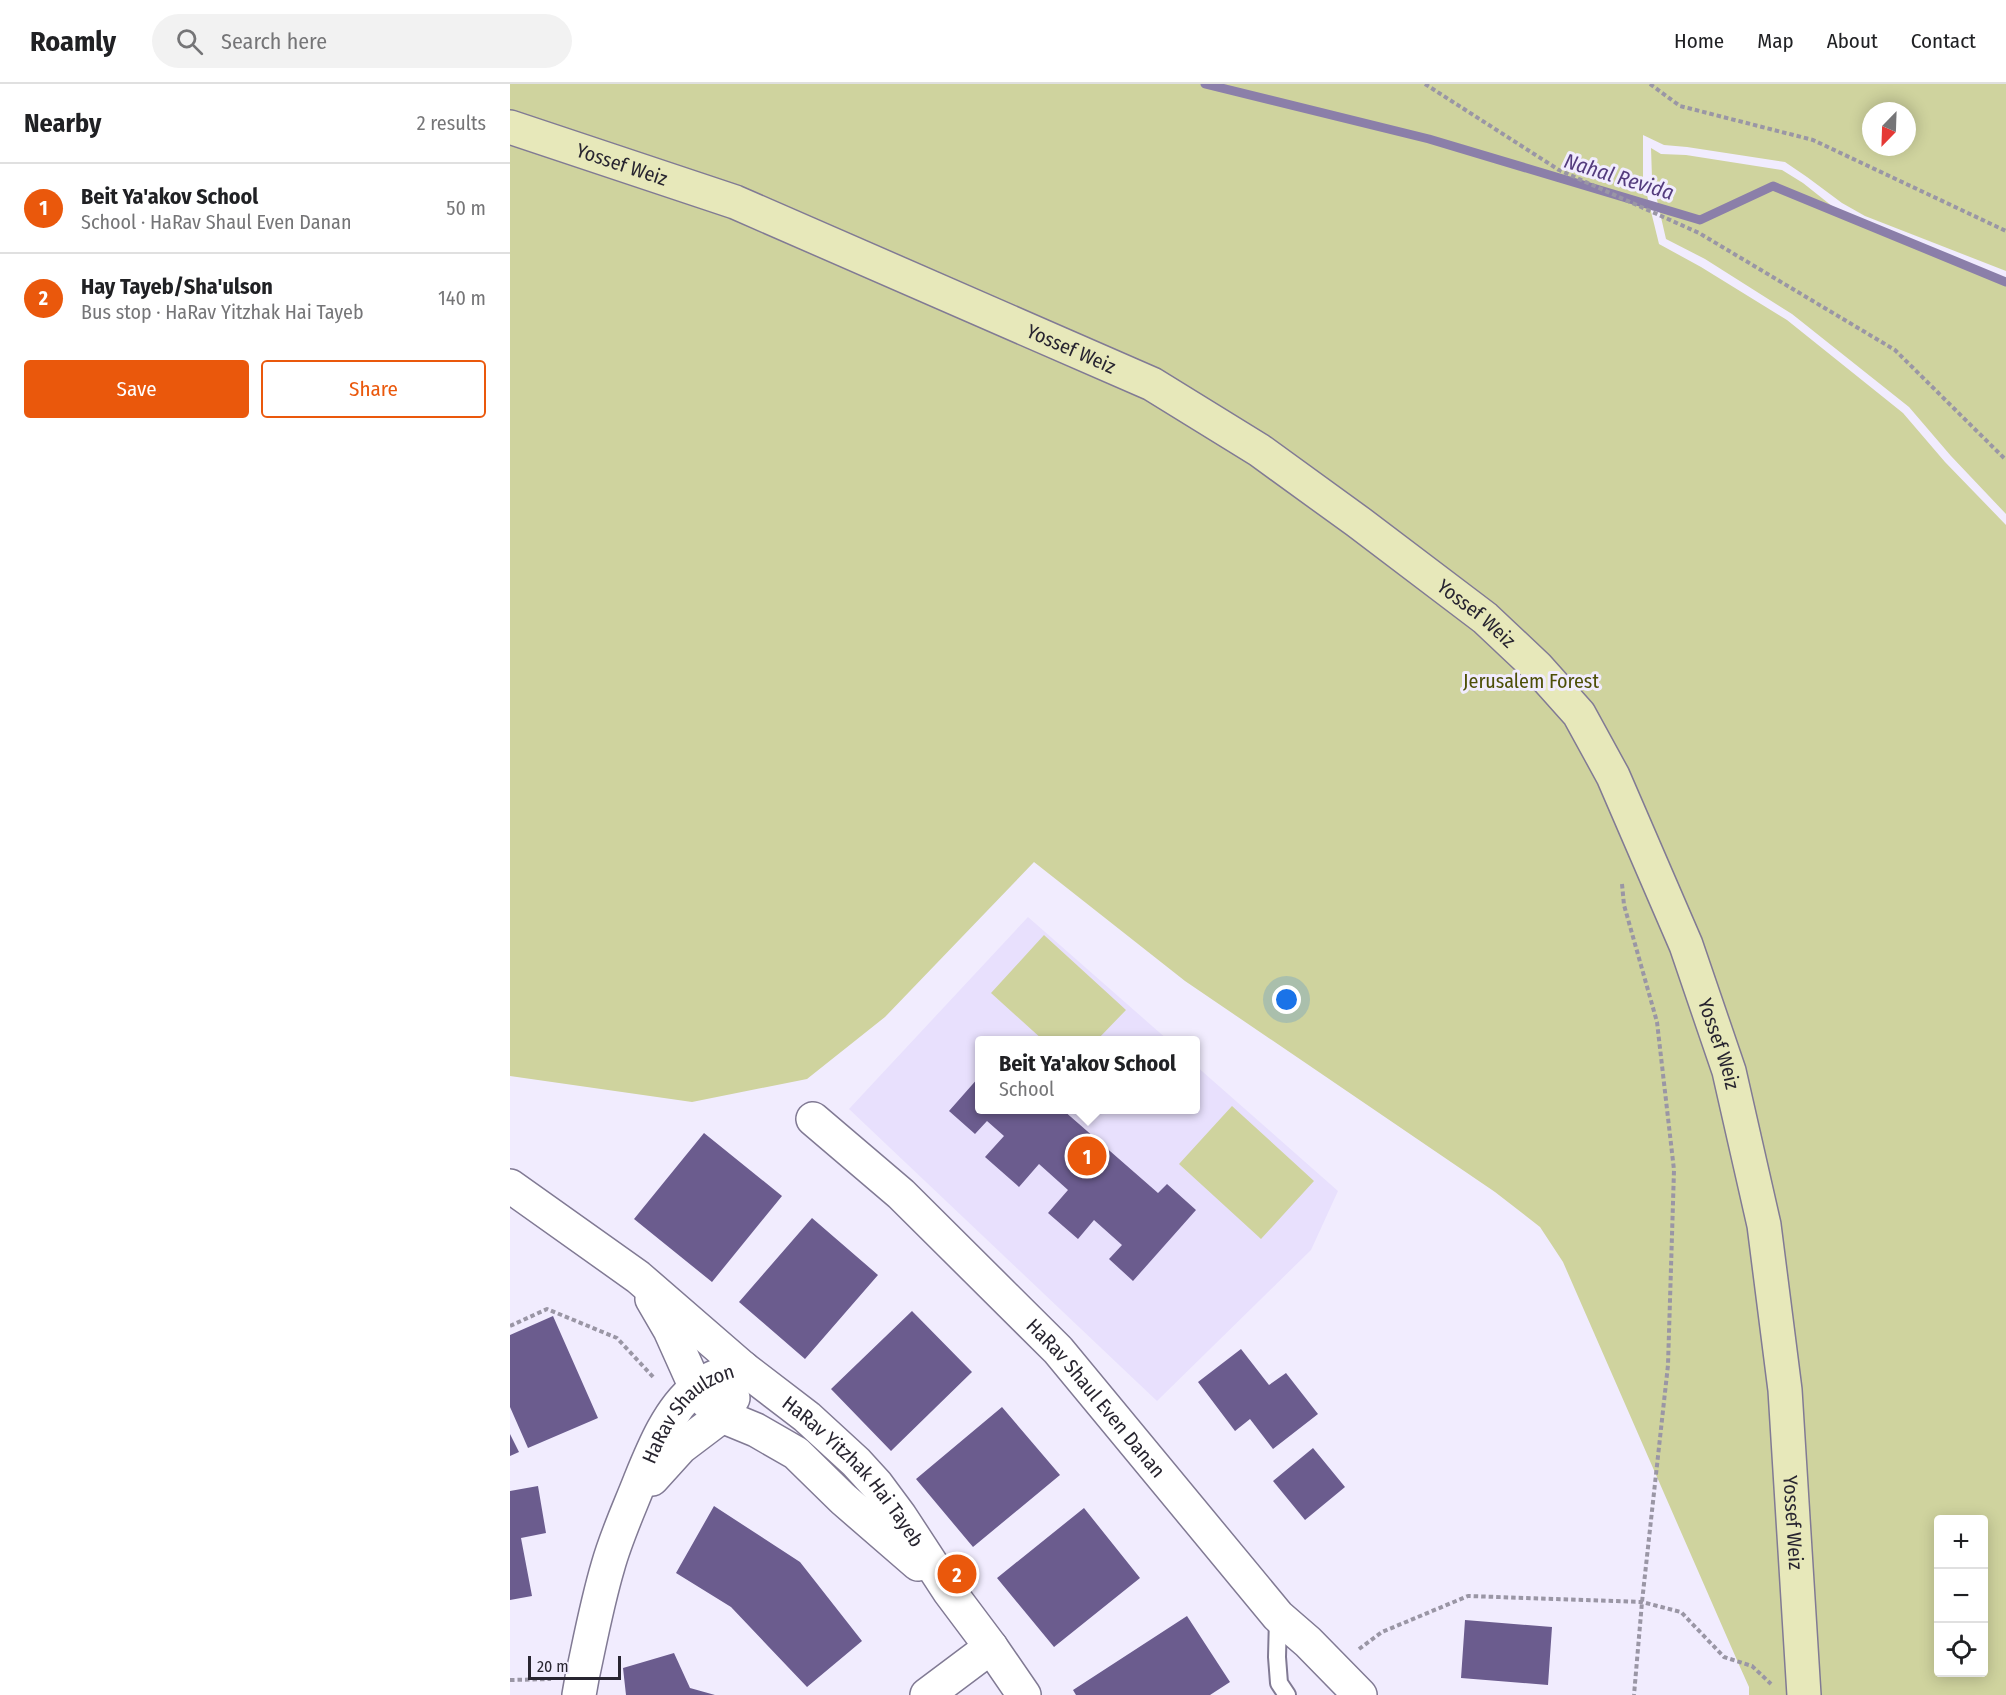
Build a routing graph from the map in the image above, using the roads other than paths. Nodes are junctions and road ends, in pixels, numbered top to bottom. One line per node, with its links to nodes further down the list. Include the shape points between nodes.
1 (510, 127): 13 (main road, Yossef Weiz, via 735,202 1152,384 1259,450 1485,618 1580,714 1614,776 1686,945 1729,1071 1764,1225 1785,1390)
2 (813, 1119): 10 (street, HaRav Shaul Even Danan, via 901,1194 1058,1350)
3 (510, 1186): 4 (street, HaRav Yitzhak Hai Tayeb)
4 (638, 1277): 5 (street, HaRav Yitzhak Hai Tayeb); 6 (street, via 670,1330)
5 (742, 1368): 6 (street, HaRav Shaulzon); 7 (street, HaRav Shaulzon, via 735,1394); 9 (street, HaRav Yitzhak Hai Tayeb, via 807,1417 856,1462 900,1516)
6 (696, 1388): 7 (street); 8 (street, HaRav Shaulzon, via 666,1426)
7 (722, 1416): 8 (street, HaRav Shaulzon, via 658,1470); 9 (street, HaRav Yitzhak Hai Tayeb, via 796,1453)
8 (623, 1524): 12 (street, HaRav Shaulzon, via 606,1574)
9 (949, 1591): 11 (street, HaRav Yitzhak Hai Tayeb)
10 (1278, 1616): 16 (lane, via 1279,1683); 17 (street, HaRav Shaul Even Danan)
11 (991, 1647): 14 (street); 15 (street, HaRav Yitzhak Hai Tayeb)
12 (581, 1687)
13 (1790, 1690)
14 (927, 1695)
15 (1024, 1695)
16 (1287, 1695)
17 (1360, 1695)

